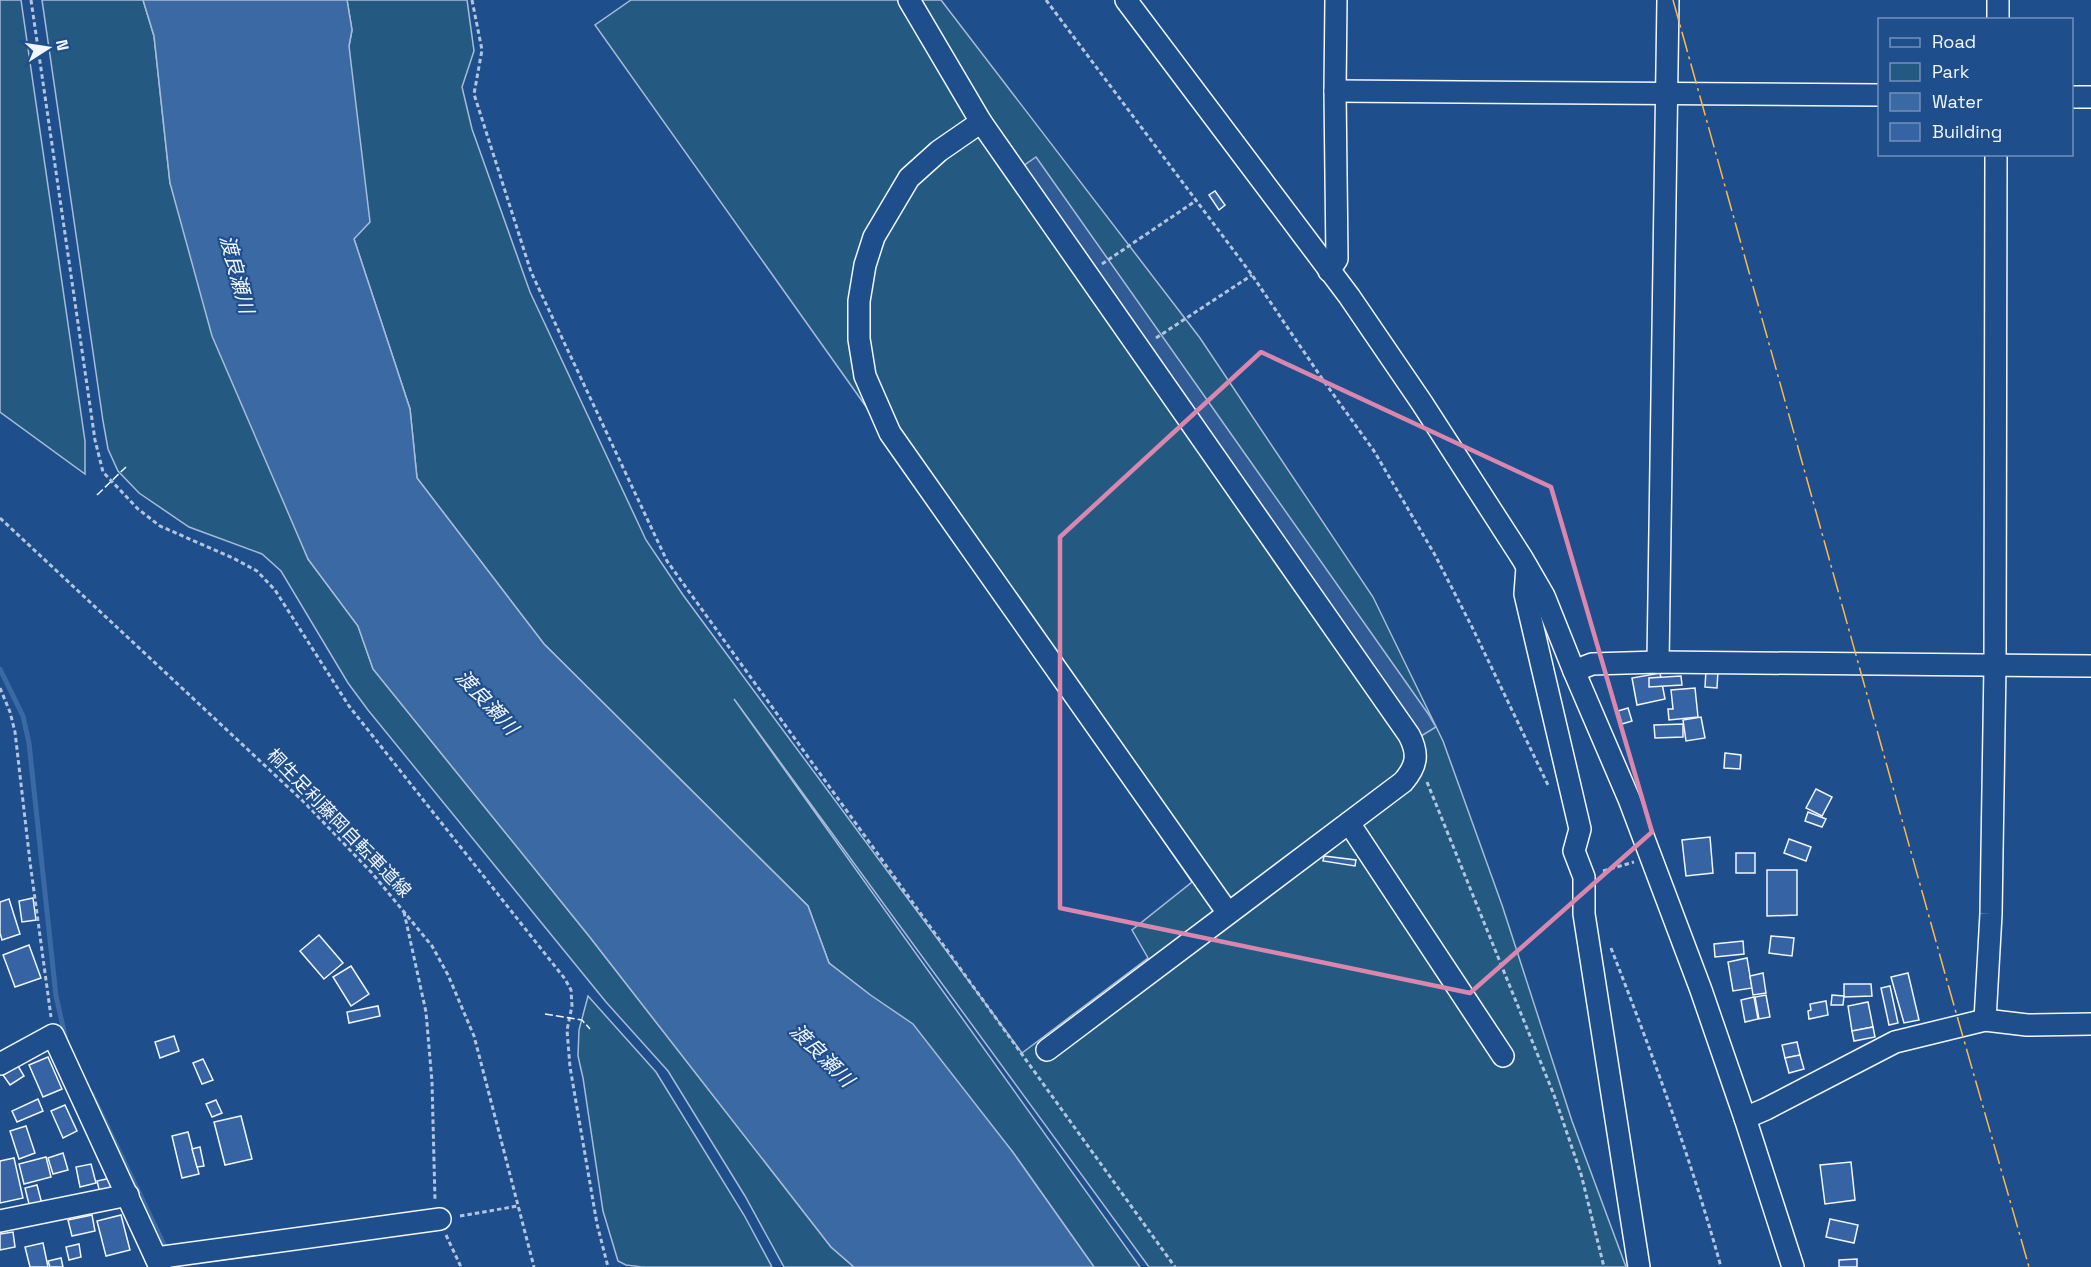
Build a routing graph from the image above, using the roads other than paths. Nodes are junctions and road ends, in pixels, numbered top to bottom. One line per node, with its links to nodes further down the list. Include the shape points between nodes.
1 (909, 0): 12 (street)
2 (1126, 0): 14 (street)
3 (1336, 0): 7 (street)
4 (1668, 0): 8 (street)
5 (1998, 0): 6 (street)
6 (1998, 18)
7 (1335, 91): 8 (street); 14 (street, via 1337,259)
8 (1668, 94): 9 (street); 16 (street)
9 (1878, 95)
10 (2073, 97): 11 (street)
11 (2091, 97)
12 (981, 122): 20 (street, via 1410,735 1415,764 1403,782); 21 (street, via 909,178 874,237 859,301 859,339 865,376 890,433)
13 (1996, 156): 17 (street)
14 (1329, 271): 15 (street, via 1411,386)
15 (1527, 567): 19 (street, via 1544,596); 32 (street, via 1525,594 1580,829 1574,851 1584,877 1584,914)
16 (1658, 662): 17 (street); 19 (street, via 1592,664)
17 (1995, 665): 18 (street); 22 (street, via 1991,914)
18 (2091, 666)
19 (1574, 671): 27 (street, via 1629,799)
20 (1349, 823): 21 (street); 25 (street)
21 (1228, 913): 24 (street)
22 (1985, 1020): 23 (street, via 2027,1025); 27 (street, via 1895,1042)
23 (2091, 1024)
24 (1047, 1050)
25 (1503, 1056)
26 (0, 1064): 28 (street, via 53,1035)
27 (1745, 1118): 33 (street)
28 (128, 1195): 30 (street); 31 (street)
29 (440, 1220): 31 (street)
30 (0, 1221)
31 (158, 1263)
32 (1639, 1267)
33 (1793, 1267)

